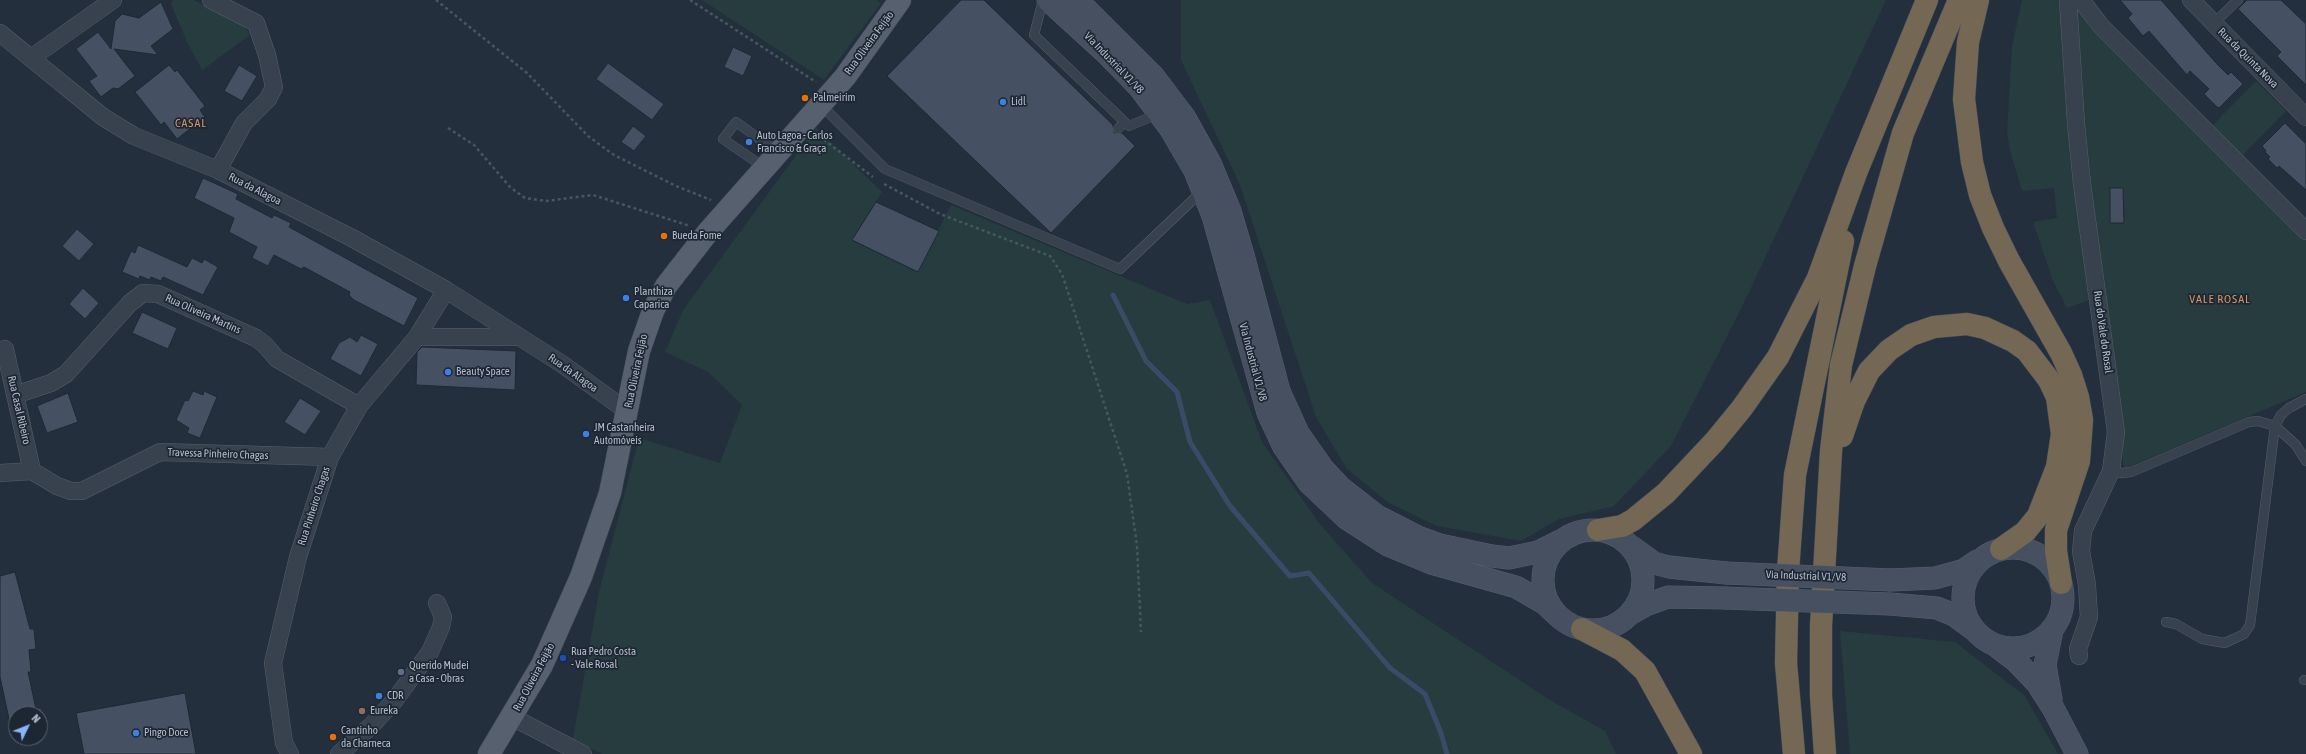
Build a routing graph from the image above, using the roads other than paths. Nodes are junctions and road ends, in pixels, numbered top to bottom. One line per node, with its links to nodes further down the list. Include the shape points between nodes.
1 (113, 0): 16 (street)
2 (211, 0): 24 (street, via 256,23 274,87 268,99 244,123)
3 (900, 0): 17 (main road, Rua Oliveira Feijão, via 855,64)
4 (1044, 0): 20 (lane, via 1034,35)
5 (1048, 0): 18 (main road, Via Industrial V1/V8, via 1124,70)
6 (1077, 0): 43 (main road, Via Industrial V1/V8, via 1154,77 1185,118 1207,157 1230,211 1279,391 1298,433 1324,470 1340,487 1377,516 1418,538 1440,545 1508,558 1538,552)
7 (1927, 0): 21 (highway)
8 (1959, 0): 41 (highway, via 1903,133 1864,266 1841,365)
9 (1978, 0): 46 (highway, via 1973,12 1968,42 1964,99 1973,169 1980,195 1996,234 2071,375 2082,420 2079,461 2056,530)
10 (2068, 0): 39 (street, Rua do Vale do Rosal, via 2081,176 2116,432)
11 (2081, 0): 26 (street, via 2101,26)
12 (2191, 0): 14 (street, Rua da Quinta Nova)
13 (2238, 0): 14 (lane)
14 (2214, 24): 19 (street, Rua da Quinta Nova)
15 (0, 33): 16 (street, Rua da Alagoa)
16 (32, 58): 24 (street, Rua da Alagoa, via 109,121 134,136)
17 (826, 98): 23 (main road, Rua Oliveira Feijão); 25 (lane, via 885,169 1120,269 1196,197)
18 (1160, 113): 20 (lane, via 1129,126); 25 (main road, Via Industrial V1/V8, via 1183,149)
19 (2306, 117)
20 (1124, 122): 22 (lane)
21 (1874, 126): 42 (highway, via 1808,300 1782,351 1765,377 1715,442 1666,493 1622,526); 63 (highway, via 1842,245 1795,475 1788,571 1786,663)
22 (1118, 129)
23 (772, 160): 23 (lane, via 736,122 723,139); 34 (main road, Rua Oliveira Feijão, via 708,232 666,286 653,311 639,350)
24 (218, 170): 27 (street, Rua da Alagoa, via 352,238)
25 (1204, 193): 49 (main road, Via Industrial V1/V8, via 1226,260 1268,413 1284,447 1310,483 1346,518 1388,545 1434,564 1516,587 1544,603)
26 (2306, 231)
27 (446, 290): 28 (street, Rua Pinheiro Chagas); 29 (street, Rua da Alagoa)
28 (417, 337): 29 (street); 33 (street, Rua Pinheiro Chagas)
29 (518, 337): 34 (street, Rua da Alagoa, via 562,364)
30 (5, 349): 31 (street, Rua Casal Ribeiro)
31 (16, 395): 33 (street, Rua Oliveira Martins, via 51,383 66,374 130,303 143,293 158,294 256,338 277,359); 38 (street, Rua Casal Ribeiro)
32 (2306, 399): 35 (lane, via 2289,408 2281,415)
33 (359, 406): 36 (street, Rua Pinheiro Chagas)
34 (627, 411): 57 (main road, Rua Oliveira Feijão, via 610,493 581,577 542,664)
35 (2275, 426): 37 (lane, via 2296,445); 39 (lane, via 2258,421 2249,422 2131,472); 50 (lane, via 2250,625 2244,634 2225,643 2202,639)
36 (330, 457): 38 (street, Travessa Pinheiro Chagas, via 160,452 82,491 71,491 57,486); 58 (street, Rua Pinheiro Chagas, via 298,557 273,663 284,743)
37 (2306, 461)
38 (32, 471): 40 (street)
39 (2111, 471): 55 (street, Rua do Vale do Rosal, via 2083,530 2081,550 2089,617 2078,649)
40 (0, 473)
41 (1826, 507): 45 (highway, via 1835,464 1854,401 1861,384 1879,360 1911,335 1934,327 1967,324 1985,328 2013,341 2039,365 2057,397 2062,434 2060,452 2043,505 2025,532); 64 (highway, via 1821,626 1821,696)
42 (1598, 530): 43 (main road, via 1578,531); 44 (main road, via 1621,538)
43 (1560, 541): 49 (main road, via 1552,551 1543,574 1546,599)
44 (1630, 546): 45 (main road, Via Industrial V1/V8, bridge, via 1654,563 1669,568 1891,580 1935,578 1951,574 1964,570); 48 (main road, via 1641,564 1643,574 1641,596)
45 (1991, 553): 46 (main road, via 2020,548 2038,554 2052,566); 52 (main road, via 1969,572 1962,592 1964,612)
46 (2061, 583): 53 (main road, via 2062,608)
47 (437, 603): 59 (street, via 443,617 441,627 423,663 371,726)
48 (1630, 614): 51 (main road, via 1603,630); 52 (main road, bridge, via 1668,597 1890,604 1937,608 1954,615)
49 (1561, 619): 51 (main road)
50 (2166, 622)
51 (1582, 629): 62 (highway, via 1622,650 1645,671)
52 (1974, 630): 54 (main road)
53 (2052, 630): 54 (main road, via 2036,643 2026,647 2005,648); 56 (main road, via 2045,665)
54 (1995, 645): 56 (main road, via 2027,671)
55 (2079, 656)
56 (2053, 708): 65 (main road)
57 (512, 718): 60 (main road, Rua Oliveira Feijão); 61 (street)
58 (290, 754)
59 (339, 754)
60 (489, 754)
61 (583, 754)
62 (1691, 754)
63 (1794, 754)
64 (1825, 754)
65 (2077, 754)

